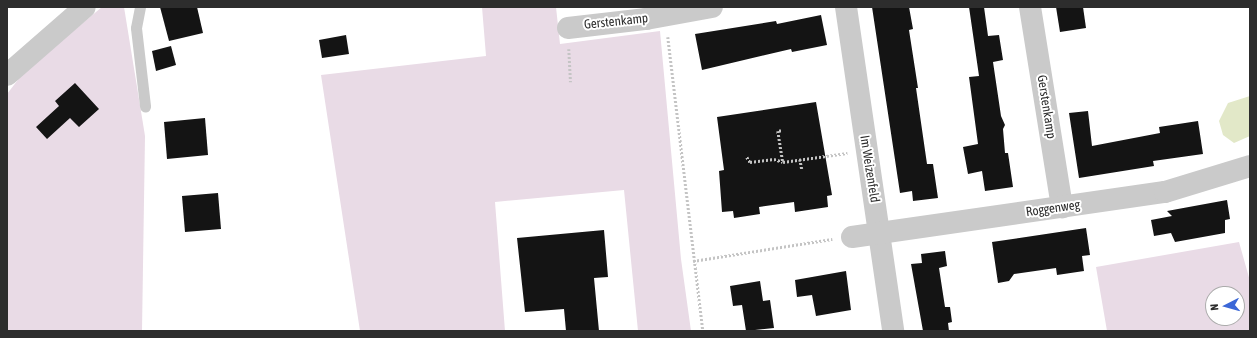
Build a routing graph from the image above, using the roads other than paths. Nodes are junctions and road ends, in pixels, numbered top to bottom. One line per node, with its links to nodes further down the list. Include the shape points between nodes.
1 (85, 7): 7 (street)
2 (140, 7): 8 (lane, via 136,28)
3 (712, 7): 6 (street, Gerstenkamp, via 664,17)
4 (846, 7): 11 (street, Im Weizenfeld)
5 (1030, 7): 10 (street, Gerstenkamp)
6 (568, 28)
7 (7, 75)
8 (145, 106)
9 (1250, 166): 10 (street, Roggenweg, via 1165,192)
10 (1062, 207): 11 (street, Roggenweg)
11 (879, 233): 12 (street, Roggenweg); 13 (street, Im Weizenfeld)
12 (852, 236)
13 (893, 331)

